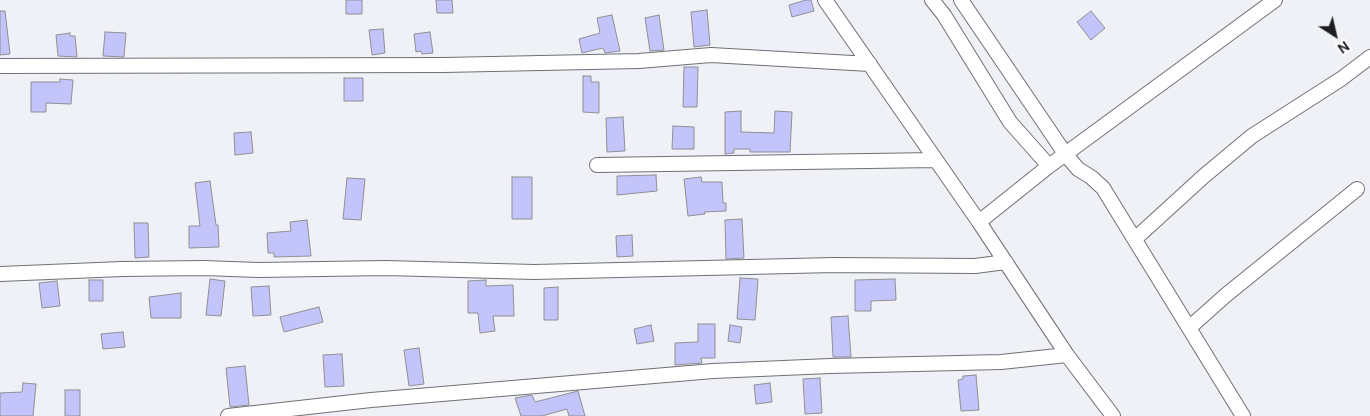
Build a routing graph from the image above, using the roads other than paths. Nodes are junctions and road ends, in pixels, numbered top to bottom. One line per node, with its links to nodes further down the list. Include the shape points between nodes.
1 (825, 0): 6 (street)
2 (932, 0): 11 (street, via 1010,122)
3 (961, 0): 8 (street)
4 (1275, 0): 8 (street)
5 (1370, 57): 14 (street, via 1252,136)
6 (870, 64): 7 (street, via 711,55 639,61 443,65); 9 (street)
7 (0, 66)
8 (1066, 155): 11 (street); 14 (street, via 1103,188)
9 (936, 160): 10 (street); 13 (street)
10 (597, 165)
11 (1049, 166): 13 (street)
12 (1357, 189): 17 (street)
13 (979, 222): 15 (street)
14 (1136, 238): 17 (street)
15 (1006, 262): 16 (street, via 975,266 834,265 534,272 204,268); 18 (street)
16 (0, 274)
17 (1189, 328): 21 (street)
18 (1068, 355): 19 (street, via 1000,362 714,371 380,399); 20 (street)
19 (228, 416)
20 (1113, 416)
21 (1243, 416)

